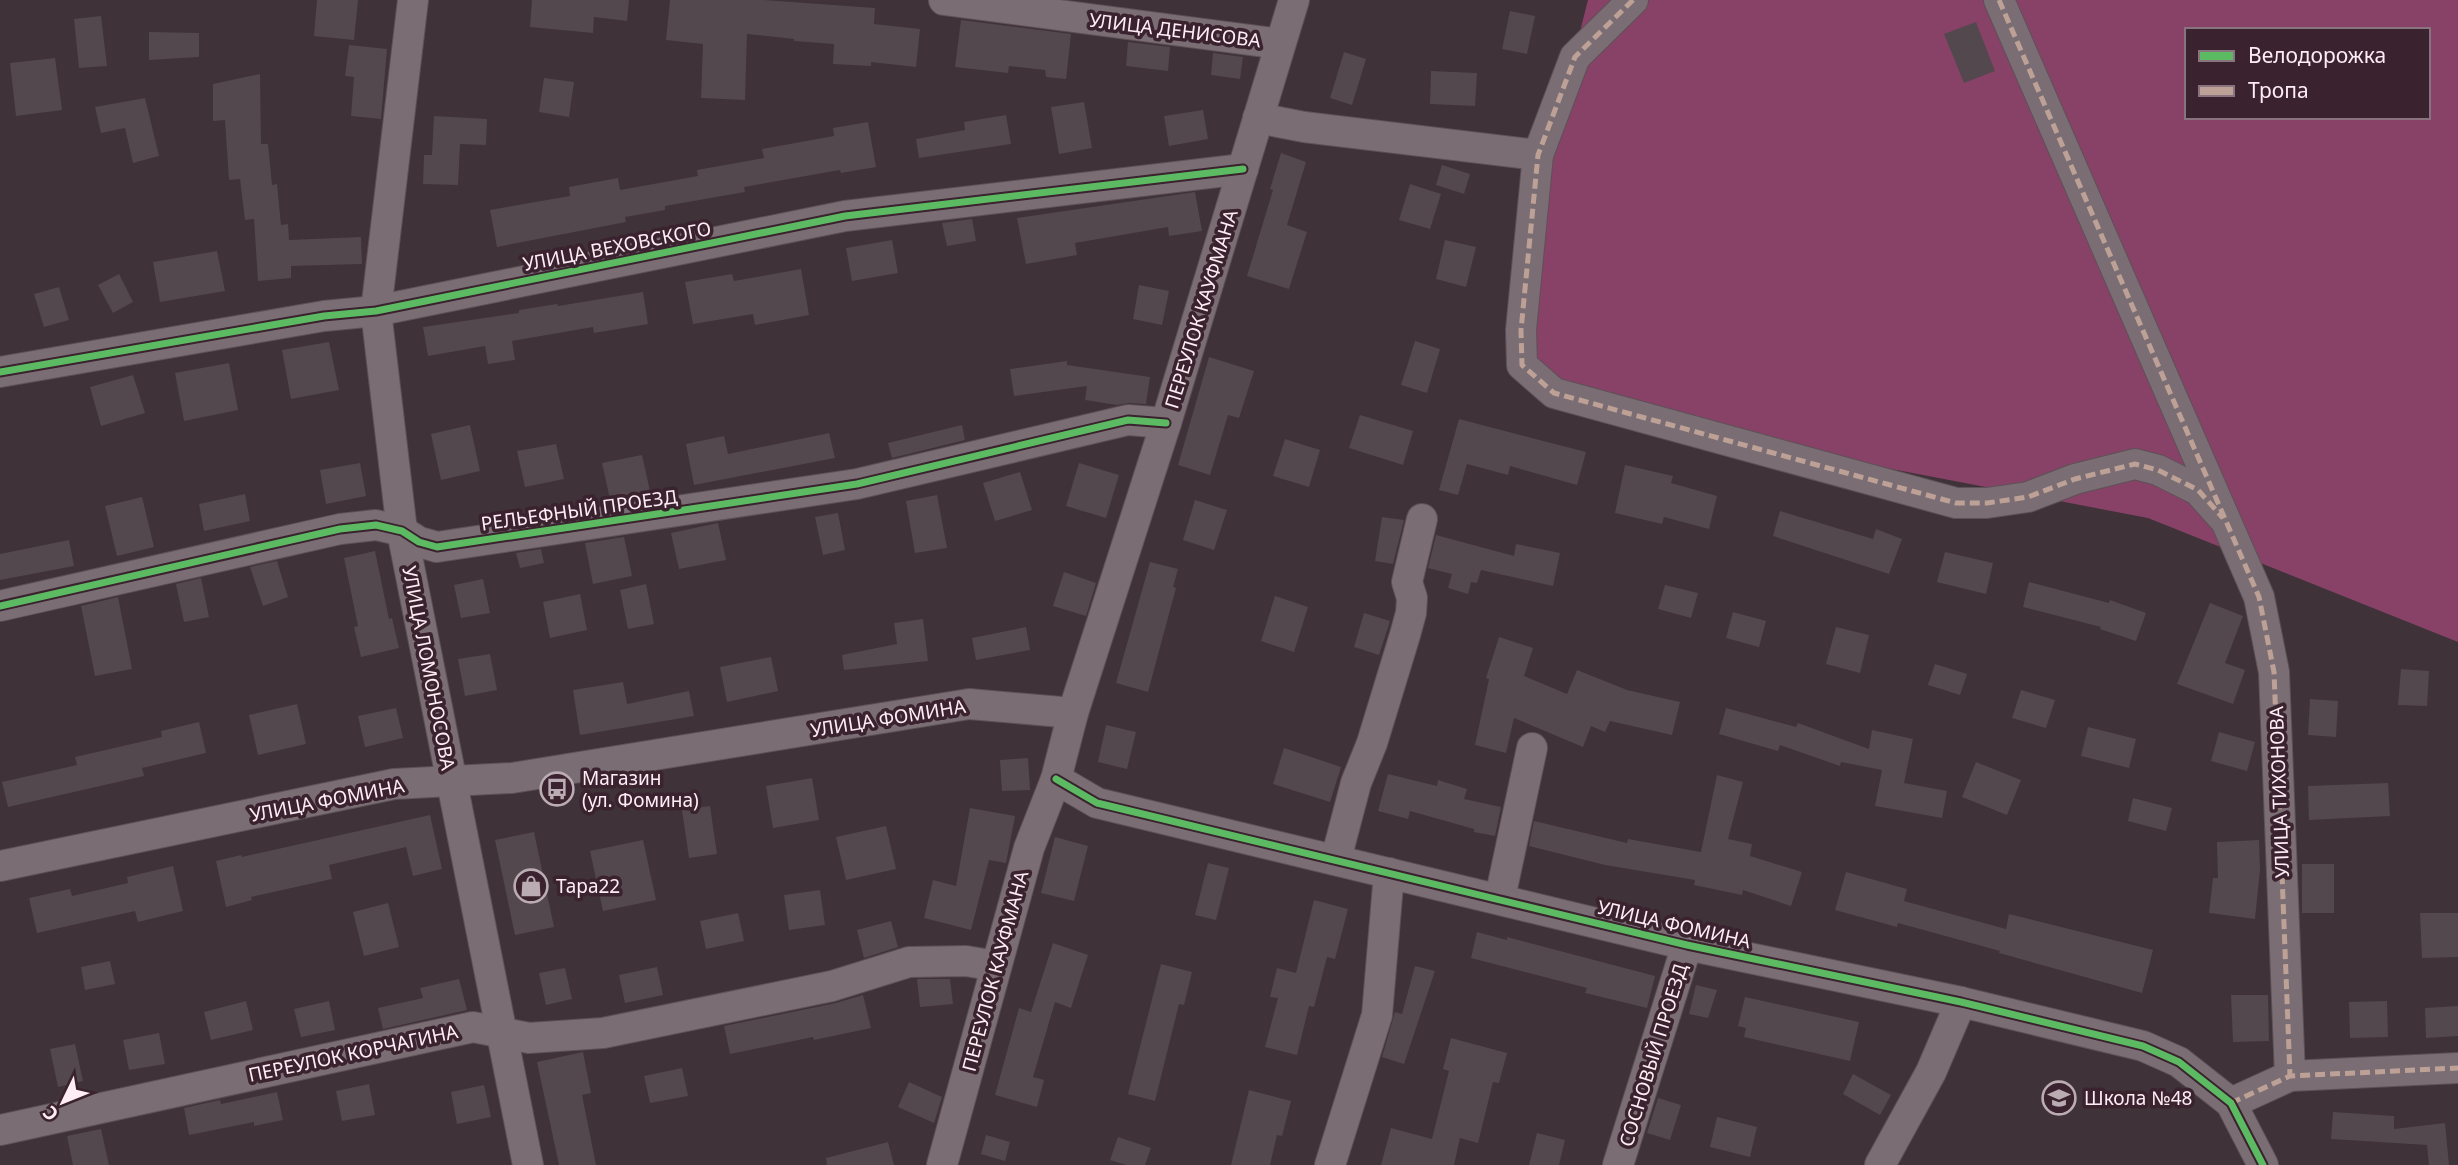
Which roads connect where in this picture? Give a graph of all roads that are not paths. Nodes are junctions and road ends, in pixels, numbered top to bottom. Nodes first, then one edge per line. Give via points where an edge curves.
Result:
1 (413, 0) edge
2 (944, 0) edge
3 (1294, 0) edge
4 (1633, 0) edge
5 (1999, 0) edge
6 (1280, 44) junction
7 (1258, 118) junction
8 (1538, 156) junction
9 (1243, 169) junction
10 (376, 312) junction
11 (0, 372) edge
12 (1166, 423) junction
13 (2223, 518) junction
14 (1422, 519) dead end
15 (402, 531) junction
16 (0, 606) edge
17 (1073, 713) junction
18 (1532, 748) dead end
19 (1056, 779) junction
20 (452, 781) junction
21 (1336, 859) junction
22 (0, 866) edge
23 (1389, 873) junction
24 (1500, 898) junction
25 (1687, 944) junction
26 (996, 967) junction
27 (1961, 1002) junction
28 (502, 1031) junction
29 (2458, 1068) edge
30 (2290, 1076) junction
31 (2231, 1103) junction
32 (0, 1129) edge
33 (528, 1165) edge
34 (942, 1165) edge
35 (1330, 1165) edge
36 (1618, 1165) edge
37 (1880, 1165) edge
38 (2263, 1165) edge

1 - 10 street, УЛИЦА ЛОМОНОСОВА
2 - 6 street, УЛИЦА ДЕНИСОВА
3 - 6 street, ПЕРЕУЛОК КАУФМАНА
4 - 8 street via 1575,57
5 - 13 street, УЛИЦА ТИХОНОВА
6 - 7 street, ПЕРЕУЛОК КАУФМАНА
7 - 8 street
7 - 9 street, ПЕРЕУЛОК КАУФМАНА
8 - 13 street via 1521,330 1522,365 1554,393 1956,503 2028,497 2135,464 2197,490
9 - 10 street, УЛИЦА ВЕХОВСКОГО via 845,216
9 - 12 street, ПЕРЕУЛОК КАУФМАНА
10 - 11 street, УЛИЦА ВЕХОВСКОГО via 324,316
10 - 15 street, УЛИЦА ЛОМОНОСОВА
12 - 15 street, РЕЛЬЕФНЫЙ ПРОЕЗД via 1128,420 857,484 437,547
12 - 17 street, ПЕРЕУЛОК КАУФМАНА
13 - 30 street, УЛИЦА ТИХОНОВА via 2259,597 2274,672
14 - 21 street via 1408,582 1412,597 1405,635
15 - 16 street, РЕЛЬЕФНЫЙ ПРОЕЗД via 376,525 341,529
15 - 20 street, УЛИЦА ЛОМОНОСОВА
17 - 19 street, ПЕРЕУЛОК КАУФМАНА
17 - 20 street, УЛИЦА ФОМИНА via 968,704 512,778
18 - 24 street
19 - 21 street, УЛИЦА ФОМИНА via 1097,803
19 - 26 street, ПЕРЕУЛОК КАУФМАНА via 1029,848
20 - 22 street, УЛИЦА ФОМИНА via 394,784
20 - 28 street, УЛИЦА ЛОМОНОСОВА
21 - 23 street, УЛИЦА ФОМИНА
23 - 24 street, УЛИЦА ФОМИНА
23 - 35 street via 1377,1015
24 - 25 street, УЛИЦА ФОМИНА
25 - 27 street, УЛИЦА ФОМИНА
25 - 36 street, СОСНОВЫЙ ПРОЕЗД
26 - 28 street, ПЕРЕУЛОК КОРЧАГИНА via 966,961 909,962 832,986 603,1033 529,1038
26 - 34 street, ПЕРЕУЛОК КАУФМАНА
27 - 31 street, УЛИЦА ФОМИНА via 2143,1046 2179,1062
27 - 37 street via 1931,1072
28 - 32 street, ПЕРЕУЛОК КОРЧАГИНА via 473,1027
28 - 33 street, УЛИЦА ЛОМОНОСОВА
29 - 30 street
30 - 31 street
31 - 38 street

